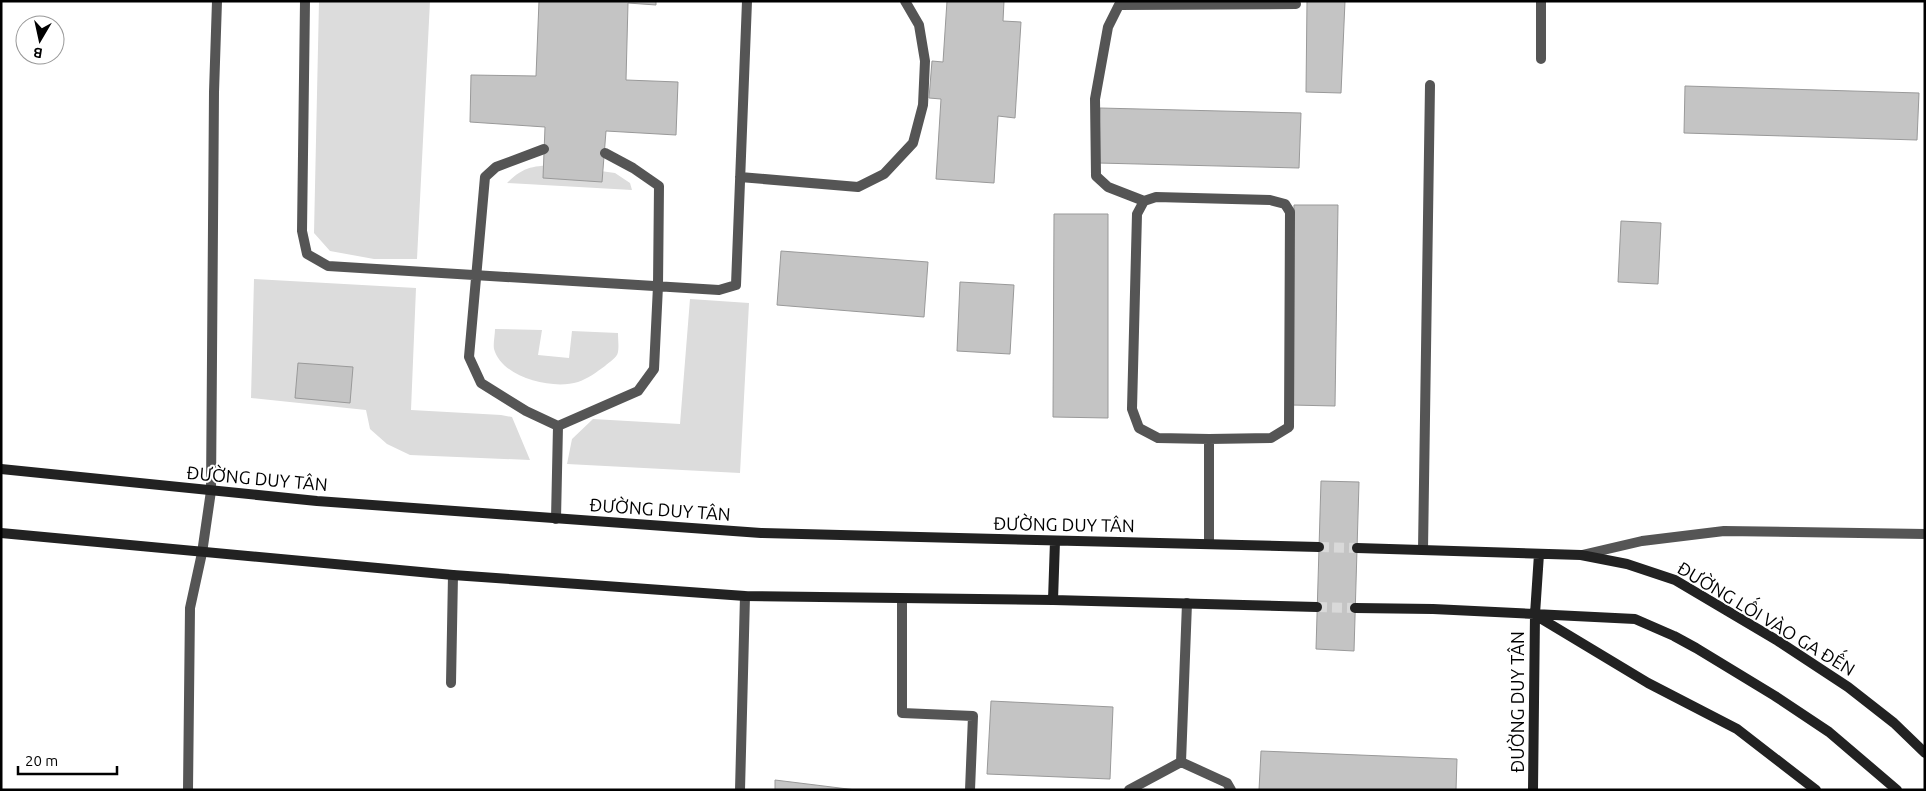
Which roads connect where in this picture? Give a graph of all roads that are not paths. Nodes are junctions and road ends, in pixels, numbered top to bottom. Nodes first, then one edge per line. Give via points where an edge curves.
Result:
1 (217, 1) edge
2 (305, 1) edge
3 (748, 1) edge
4 (905, 1) edge
5 (1541, 1) edge
6 (1296, 4) dead end
7 (1541, 59) dead end
8 (1430, 85) dead end
9 (544, 148) dead end
10 (605, 153) dead end
11 (740, 178) junction
12 (1144, 201) junction
13 (478, 275) junction
14 (658, 286) junction
15 (558, 426) junction
16 (1209, 439) junction
17 (1, 469) edge
18 (211, 491) junction
19 (556, 519) junction
20 (1, 534) edge
21 (1925, 534) edge
22 (1055, 541) junction
23 (1210, 544) junction
24 (1319, 547) tunnel mouth
25 (1357, 548) tunnel mouth
26 (1423, 550) junction
27 (202, 553) junction
28 (1539, 554) junction
29 (1581, 555) junction
30 (454, 575) junction
31 (745, 596) junction
32 (902, 599) junction
33 (1053, 600) junction
34 (1187, 602) junction
35 (1317, 607) tunnel mouth
36 (1355, 608) tunnel mouth
37 (1535, 614) junction
38 (451, 683) dead end
39 (1925, 753) edge
40 (1181, 762) junction
41 (188, 790) edge
42 (740, 790) edge
43 (970, 790) edge
44 (1129, 790) edge
45 (1231, 790) edge
46 (1534, 790) edge
47 (1816, 790) edge
48 (1897, 790) edge

1 - 18 lane
2 - 13 lane via 302,231 307,254 328,266
3 - 11 lane
4 - 11 lane via 919,25 925,62 923,105 913,143 890,168 858,187
5 - 7 lane
6 - 12 lane via 1119,5 1108,27 1095,99 1096,176 1108,187
8 - 26 lane
9 - 13 lane via 496,167 485,177
10 - 14 lane via 659,186
11 - 14 lane via 736,285 719,290
12 - 16 lane via 1137,214 1132,409 1139,428 1158,438
12 - 16 lane via 1156,197 1270,200 1284,204 1290,212 1289,427 1272,438
13 - 14 lane
13 - 15 lane via 469,357 481,383 526,411
14 - 15 lane via 654,370 638,391
15 - 19 lane
16 - 23 lane
17 - 18 street, ĐƯỜNG DUY TÂN
18 - 19 street, ĐƯỜNG DUY TÂN
18 - 27 lane
19 - 22 street, ĐƯỜNG DUY TÂN via 761,533
20 - 27 street
21 - 29 lane via 1724,531 1642,541
22 - 23 street, ĐƯỜNG DUY TÂN
22 - 33 street
23 - 24 street, ĐƯỜNG DUY TÂN
25 - 26 street
26 - 28 street
27 - 30 street
27 - 41 lane via 190,608
28 - 29 street, ĐƯỜNG LỐI VÀO GA ĐẾN
28 - 37 street, ĐƯỜNG DUY TÂN
29 - 39 street, ĐƯỜNG LỐI VÀO GA ĐẾN via 1627,564 1675,580 1848,687 1894,723
30 - 31 street
30 - 38 lane
31 - 32 street
31 - 42 lane
32 - 33 street
32 - 43 lane via 902,713 973,716
33 - 34 street
34 - 35 street
34 - 40 lane
36 - 37 street, ĐƯỜNG DUY TÂN
37 - 46 street, ĐƯỜNG DUY TÂN
37 - 47 street via 1648,683 1737,729
37 - 48 street via 1635,620 1674,636 1829,732
40 - 44 lane
40 - 45 lane via 1227,783

